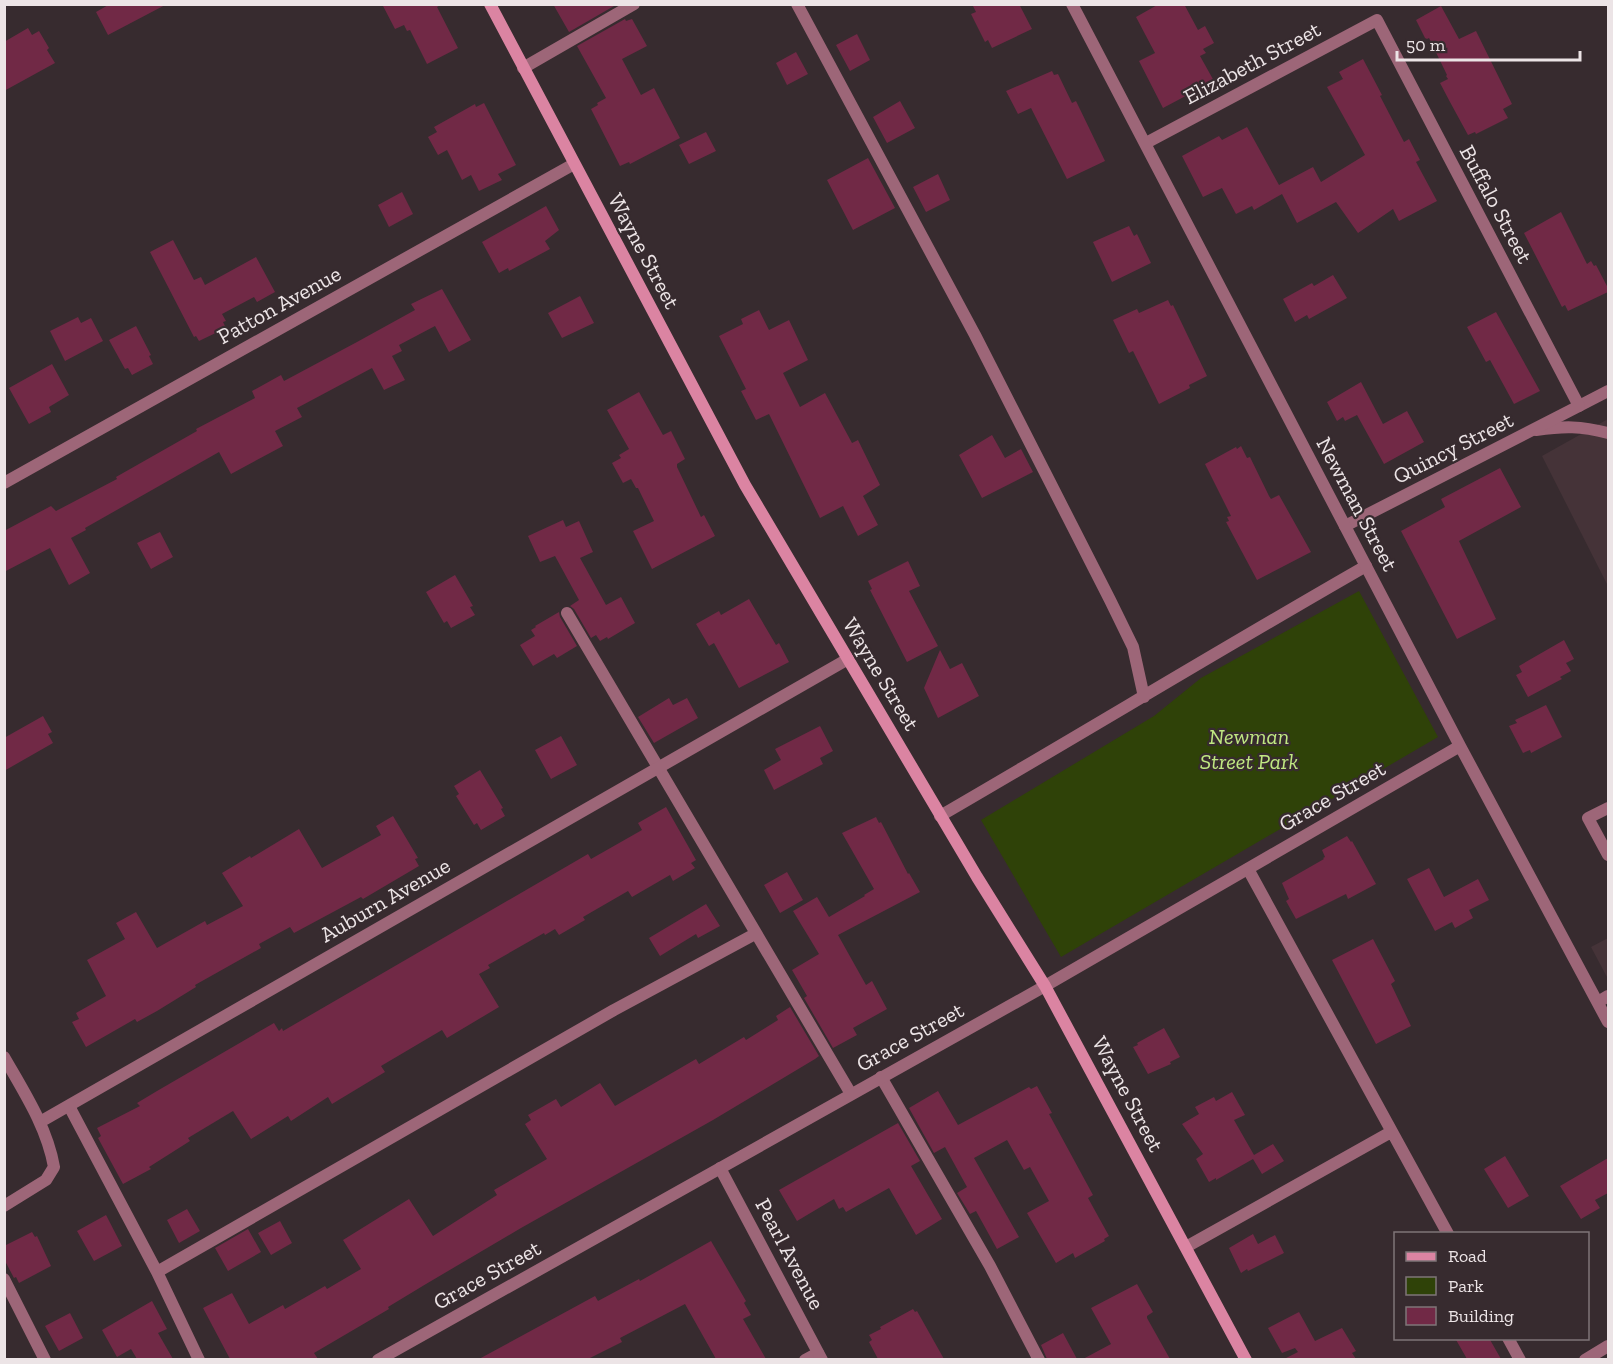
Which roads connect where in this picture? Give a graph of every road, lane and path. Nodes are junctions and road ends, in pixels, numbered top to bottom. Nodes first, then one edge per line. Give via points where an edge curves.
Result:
1 (490, 4) edge
2 (634, 4) edge
3 (797, 4) edge
4 (1072, 4) edge
5 (1377, 20) joint
6 (523, 68) junction
7 (1146, 143) junction
8 (574, 164) junction
9 (1608, 391) edge
10 (1579, 406) junction
11 (1535, 430) junction
12 (1608, 433) edge
13 (4, 483) edge
14 (1345, 526) junction
15 (1366, 566) junction
16 (567, 613) dead end
17 (848, 659) junction
18 (1144, 697) junction
19 (1460, 746) junction
20 (659, 767) junction
21 (1608, 808) edge
22 (940, 816) junction
23 (1608, 855) edge
24 (1248, 869) junction
25 (755, 934) junction
26 (1045, 986) junction
27 (1603, 999) edge
28 (1608, 1022) edge
29 (4, 1057) edge
30 (881, 1077) junction
31 (851, 1094) junction
32 (69, 1106) junction
33 (40, 1122) junction
34 (1391, 1132) junction
35 (720, 1168) junction
36 (4, 1206) edge
37 (1447, 1232) edge
38 (1186, 1247) junction
39 (157, 1272) junction
40 (4, 1279) edge
41 (1509, 1340) edge
42 (1608, 1346) edge
43 (820, 1356) edge
44 (45, 1359) edge
45 (199, 1359) edge
46 (378, 1359) edge
47 (806, 1359) edge
48 (1039, 1359) edge
49 (1246, 1359) edge
50 (1520, 1359) edge
51 (1585, 1359) edge

1 - 6 main road, Wayne Street
2 - 6 street
3 - 18 street via 975,335 1110,600 1133,647
4 - 7 street, Newman Street
5 - 7 street, Elizabeth Street
5 - 10 street, Buffalo Street
6 - 8 main road, Wayne Street
7 - 14 street, Newman Street
8 - 13 street, Patton Avenue
8 - 17 main road, Wayne Street via 745,485
9 - 10 street, Quincy Street
10 - 11 street, Quincy Street
11 - 12 street via 1579,426
11 - 14 street, Quincy Street
14 - 15 street, Newman Street
15 - 18 street
15 - 19 street, Newman Street
16 - 20 street
17 - 20 street, Auburn Avenue
17 - 22 main road, Wayne Street
18 - 22 street
19 - 24 street, Grace Street
19 - 27 street, Newman Street
20 - 25 street
20 - 32 street, Auburn Avenue
21 - 23 street via 1588,818
22 - 26 main road, Wayne Street
24 - 26 street, Grace Street
24 - 34 street
25 - 31 street
25 - 39 street
26 - 30 street, Grace Street
26 - 38 main road, Wayne Street
27 - 28 street, Newman Street
29 - 33 street
30 - 31 street, Grace Street
30 - 48 street
31 - 35 street, Grace Street
32 - 33 street, Auburn Avenue
32 - 39 street
33 - 36 street via 54,1167 46,1180
34 - 37 street
34 - 38 street
35 - 43 street, Pearl Avenue
35 - 46 street, Grace Street
38 - 49 main road, Wayne Street
39 - 45 street
40 - 44 street
41 - 50 street
42 - 51 street
43 - 47 street

